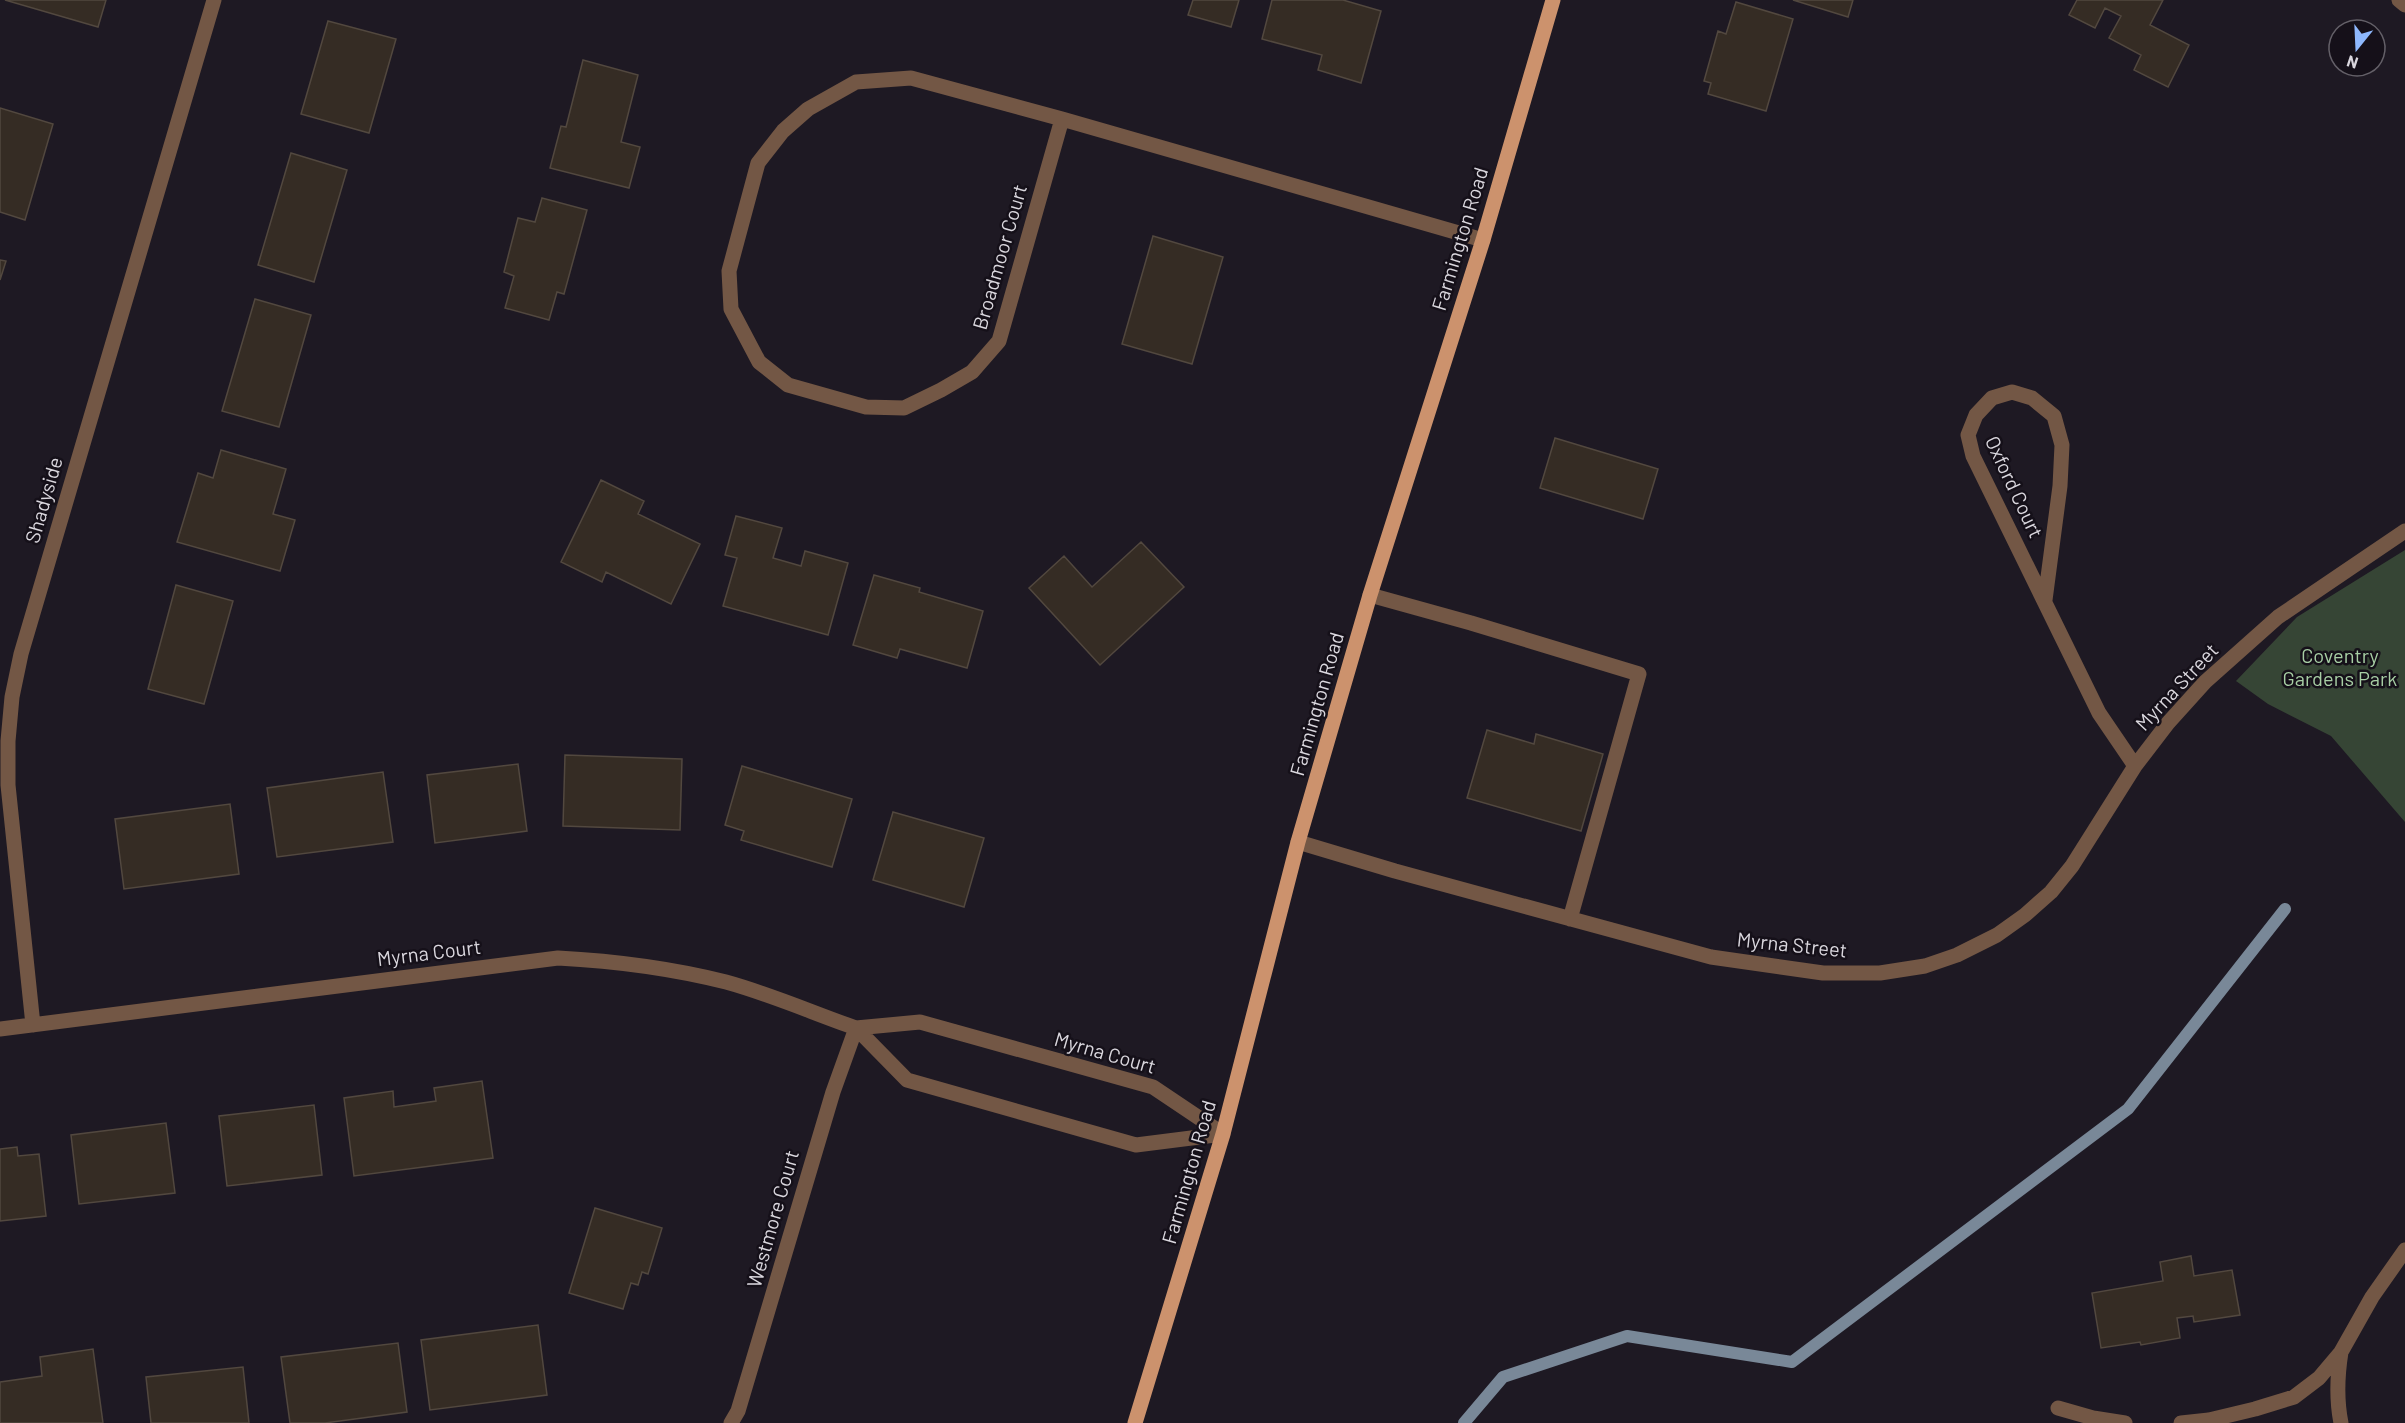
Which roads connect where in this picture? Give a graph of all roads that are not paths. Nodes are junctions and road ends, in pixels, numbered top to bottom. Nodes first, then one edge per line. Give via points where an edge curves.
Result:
1 (214, 0) edge
2 (1553, 0) edge
3 (2399, 0) edge
4 (2405, 5) edge
5 (1062, 119) junction
6 (1483, 240) junction
7 (2405, 531) edge
8 (1370, 595) junction
9 (2045, 600) junction
10 (2135, 766) junction
11 (1299, 842) junction
12 (1570, 919) junction
13 (33, 1024) junction
14 (856, 1028) junction
15 (0, 1029) edge
16 (1223, 1134) junction
17 (2405, 1250) edge
18 (2341, 1352) junction
19 (2058, 1408) dead end
20 (731, 1423) edge
21 (1135, 1423) edge
22 (2125, 1423) edge
23 (2181, 1423) edge
24 (2341, 1423) edge

1 - 13 street, Shadyside via 21,654 12,697 8,785
2 - 6 main road, Farmington Road
3 - 4 street
5 - 5 street, Broadmoor Court via 911,78 856,82 808,109 783,131 758,163 729,271 731,309 759,362 788,386 866,407 904,408 972,372 999,341
5 - 6 street, Broadmoor Court
6 - 8 main road, Farmington Road
7 - 10 street, Myrna Street via 2278,617 2205,682
8 - 11 main road, Farmington Road
8 - 12 street via 1639,674
9 - 9 street, Oxford Court via 2062,445 2054,416 2032,398 2012,392 1992,398 1976,415 1968,435 1973,456
9 - 10 street, Oxford Court via 2099,713
10 - 12 street, Myrna Street via 2072,866 2051,892 1997,935 1925,966 1880,973 1823,973 1711,957
11 - 12 street, Myrna Street
11 - 16 main road, Farmington Road
13 - 14 street, Myrna Court via 558,958 661,967 728,983
13 - 15 street, Myrna Court
14 - 16 street, Myrna Court via 920,1022 1153,1087
14 - 16 street, Myrna Court via 907,1080 1136,1145
14 - 20 street, Westmore Court via 833,1092 738,1411
16 - 21 main road, Farmington Road
17 - 18 street
18 - 23 street via 2319,1378 2294,1397 2209,1420
18 - 24 street via 2337,1377
19 - 22 street

